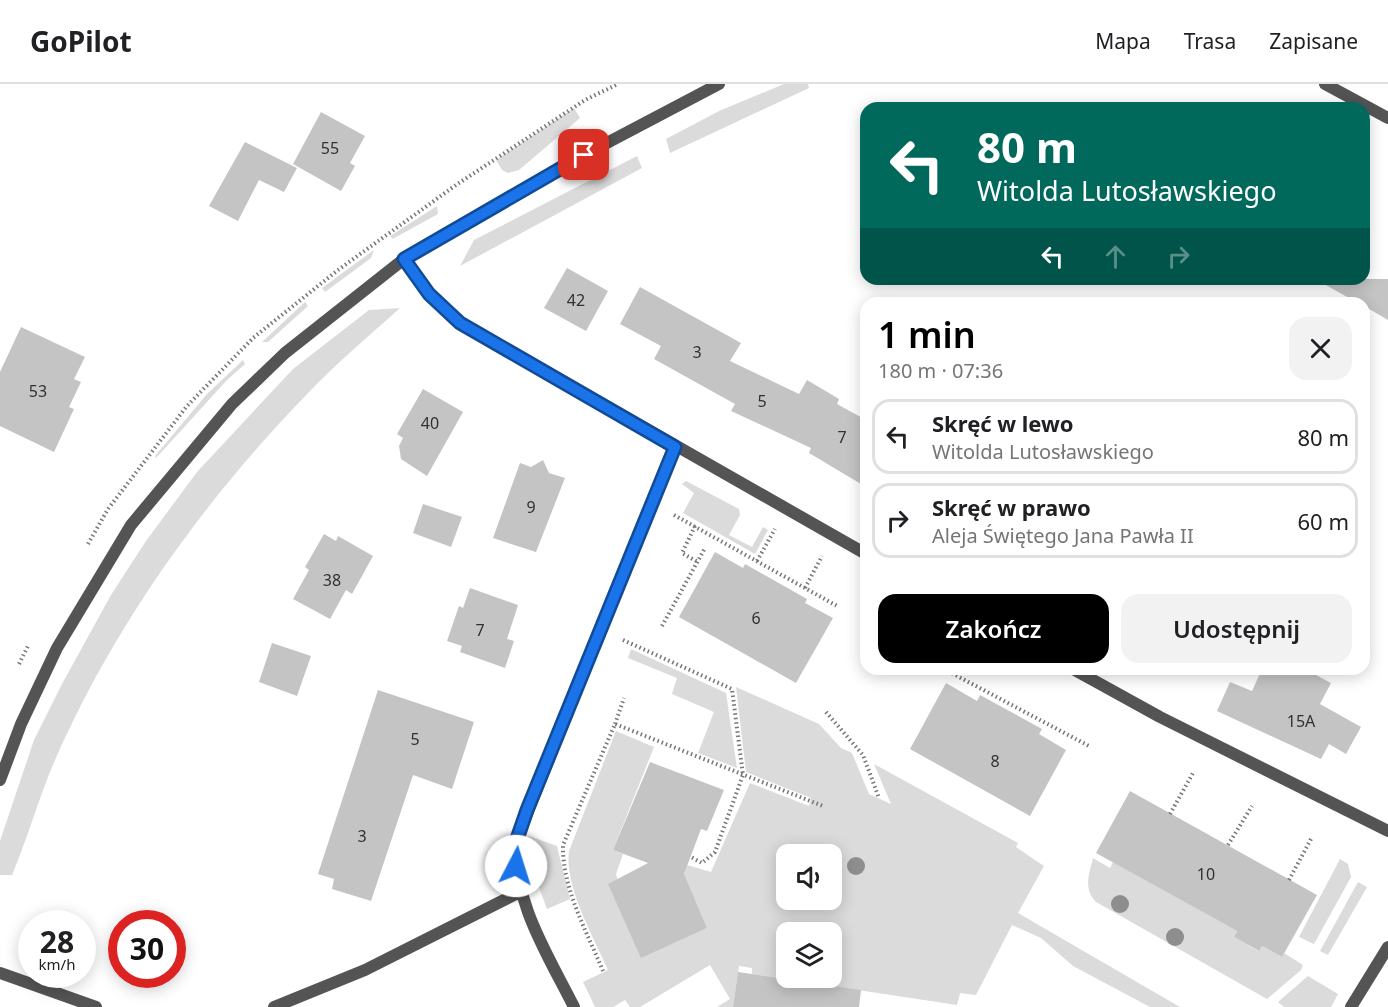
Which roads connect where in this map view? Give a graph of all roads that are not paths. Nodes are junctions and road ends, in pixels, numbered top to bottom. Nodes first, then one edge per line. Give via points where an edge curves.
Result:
1 (719, 84) edge
2 (1325, 84) edge
3 (1358, 102) edge
4 (1370, 108) edge
5 (1388, 118) edge
6 (404, 259) junction
7 (675, 447) junction
8 (860, 551) edge
9 (1084, 675) edge
10 (0, 780) edge
11 (1388, 831) edge
12 (522, 891) junction
13 (1388, 947) edge
14 (0, 973) edge
15 (96, 1007) edge
16 (274, 1007) edge
17 (574, 1007) edge
18 (1351, 1007) edge

1 - 6 street via 584,155
2 - 3 street
4 - 5 street
6 - 7 street via 429,294 460,323
6 - 10 street via 330,315 232,404 131,525 57,648
7 - 8 street
7 - 12 street via 517,839 516,866
9 - 11 street
12 - 16 street via 365,970
12 - 17 street via 535,929
13 - 18 street
14 - 15 street

